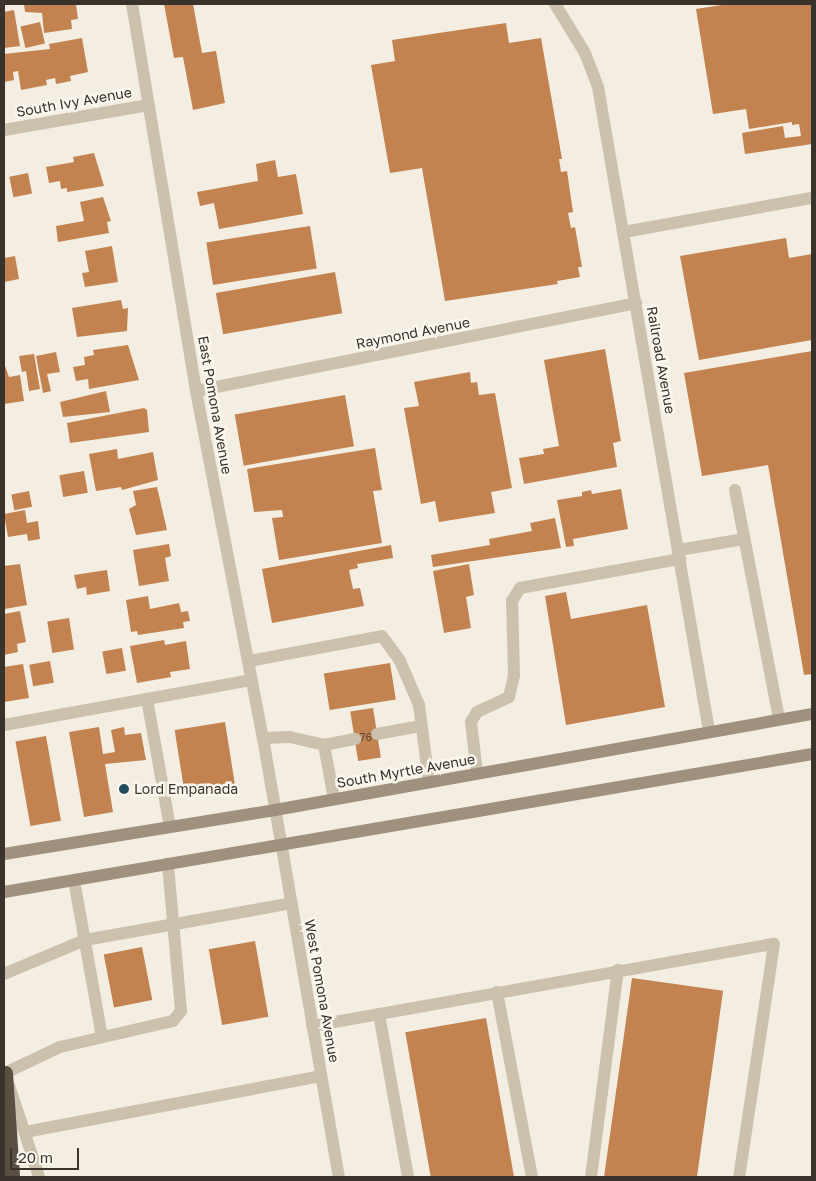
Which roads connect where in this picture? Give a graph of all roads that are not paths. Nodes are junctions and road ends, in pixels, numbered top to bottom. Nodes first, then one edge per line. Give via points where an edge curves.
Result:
1 (132, 4) edge
2 (555, 4) edge
3 (149, 105) junction
4 (4, 130) edge
5 (812, 198) edge
6 (624, 232) junction
7 (636, 303) junction
8 (196, 391) junction
9 (735, 490) dead end
10 (744, 539) junction
11 (679, 554) junction
12 (249, 661) junction
13 (252, 680) junction
14 (147, 699) junction
15 (812, 714) edge
16 (779, 719) junction
17 (4, 724) edge
18 (421, 726) junction
19 (709, 731) junction
20 (377, 734) dead end
21 (263, 738) junction
22 (355, 739) dead end
23 (324, 745) junction
24 (812, 754) edge
25 (477, 773) junction
26 (429, 782) junction
27 (334, 799) junction
28 (275, 810) junction
29 (170, 827) junction
30 (280, 845) junction
31 (4, 854) edge
32 (168, 864) junction
33 (74, 880) junction
34 (4, 892) edge
35 (292, 903) junction
36 (173, 923) junction
37 (84, 940) junction
38 (618, 970) junction
39 (4, 974) edge
40 (497, 992) junction
41 (379, 1014) junction
42 (312, 1026) junction
43 (102, 1038) junction
44 (5, 1069) edge
45 (321, 1076) junction
46 (24, 1132) junction
47 (12, 1177) edge
48 (40, 1177) edge
49 (338, 1177) edge
50 (408, 1177) edge
51 (532, 1177) edge
52 (591, 1177) edge
53 (739, 1177) edge

1 - 3 street, East Pomona Avenue
2 - 6 street, Railroad Avenue via 585,53 598,86
3 - 4 street, South Ivy Avenue
3 - 8 street, East Pomona Avenue
5 - 6 street
6 - 7 street, Railroad Avenue
7 - 8 street, Raymond Avenue
7 - 11 street, Railroad Avenue
8 - 12 street, East Pomona Avenue
9 - 10 street
10 - 11 street
10 - 16 street
11 - 19 street, Railroad Avenue
11 - 25 street via 520,588 512,601 514,676 509,697 477,712 470,722
12 - 13 street, East Pomona Avenue
12 - 18 street via 382,636 400,661 419,706
13 - 14 street
13 - 21 street, East Pomona Avenue
14 - 17 street
14 - 29 street
15 - 16 main road, South Myrtle Avenue
16 - 19 main road, South Myrtle Avenue
18 - 20 street
18 - 26 street
19 - 25 main road, South Myrtle Avenue
21 - 23 street via 290,737
21 - 28 street, East Pomona Avenue
22 - 23 street
23 - 27 street
24 - 30 main road
25 - 26 main road, South Myrtle Avenue
26 - 27 main road, South Myrtle Avenue
27 - 28 main road, South Myrtle Avenue
28 - 29 main road, South Myrtle Avenue
28 - 30 street, West Pomona Avenue
29 - 31 main road, South Myrtle Avenue
30 - 32 main road
30 - 35 street, West Pomona Avenue
32 - 33 main road
32 - 36 street
33 - 34 main road
33 - 37 street
35 - 36 street
35 - 42 street, West Pomona Avenue
36 - 37 street
36 - 43 street via 181,1011 173,1022
37 - 39 street
37 - 43 street
38 - 40 street
38 - 52 street
38 - 53 street via 774,944
40 - 41 street
40 - 51 street
41 - 42 street
41 - 50 street
42 - 45 street, West Pomona Avenue
43 - 44 street via 60,1047
44 - 46 street
44 - 47 highway
45 - 46 street
45 - 49 street, West Pomona Avenue
46 - 48 street

